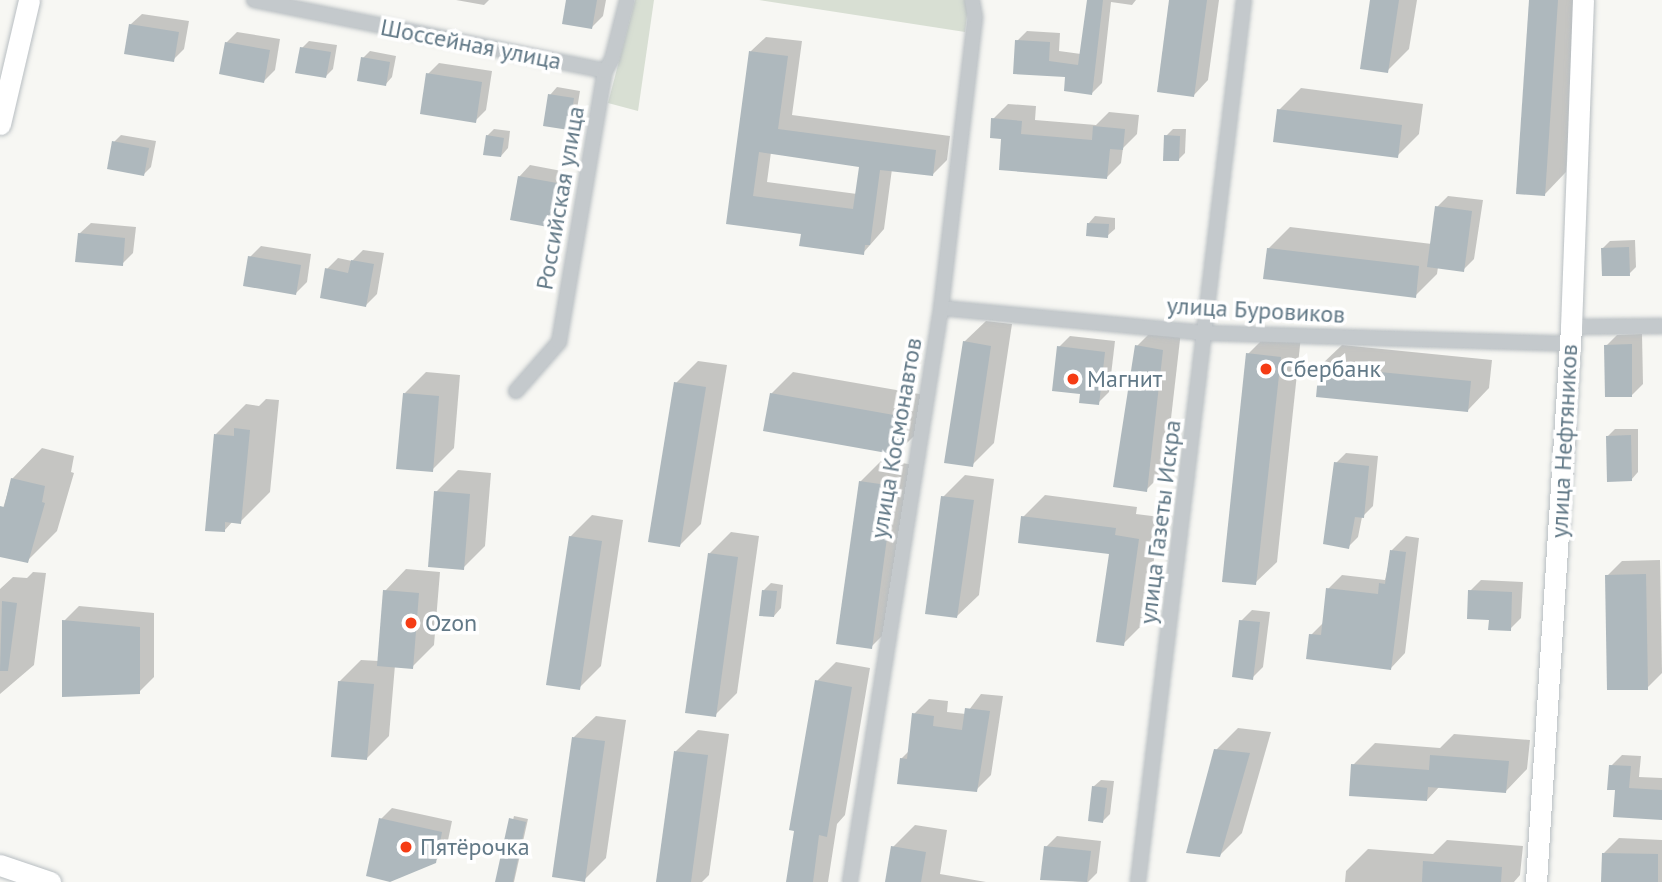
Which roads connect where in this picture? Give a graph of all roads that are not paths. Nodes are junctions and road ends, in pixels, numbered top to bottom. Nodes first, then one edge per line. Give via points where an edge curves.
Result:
1 (29, 0) edge
2 (254, 0) edge
3 (627, 0) edge
4 (972, 0) edge
5 (1244, 0) edge
6 (1583, 0) edge
7 (605, 71) junction
8 (0, 124) edge
9 (942, 308) junction
10 (1662, 326) edge
11 (1206, 333) junction
12 (1570, 335) junction
13 (516, 391) dead end
14 (0, 865) edge
15 (50, 882) edge
16 (850, 882) edge
17 (1138, 882) edge
18 (1536, 882) edge

1 - 8 street
2 - 7 street, Шоссейная улица
3 - 7 street, Российская улица
4 - 9 street, улица Космонавтов via 975,17
5 - 11 street, улица Газеты Искра
6 - 12 street, улица Нефтяников
7 - 13 street, Российская улица via 559,342
9 - 11 street, улица Буровиков
9 - 16 street, улица Космонавтов
10 - 12 street, улица Буровиков
11 - 12 street, улица Буровиков
11 - 17 street, улица Газеты Искра
12 - 18 street, улица Нефтяников
14 - 15 street

